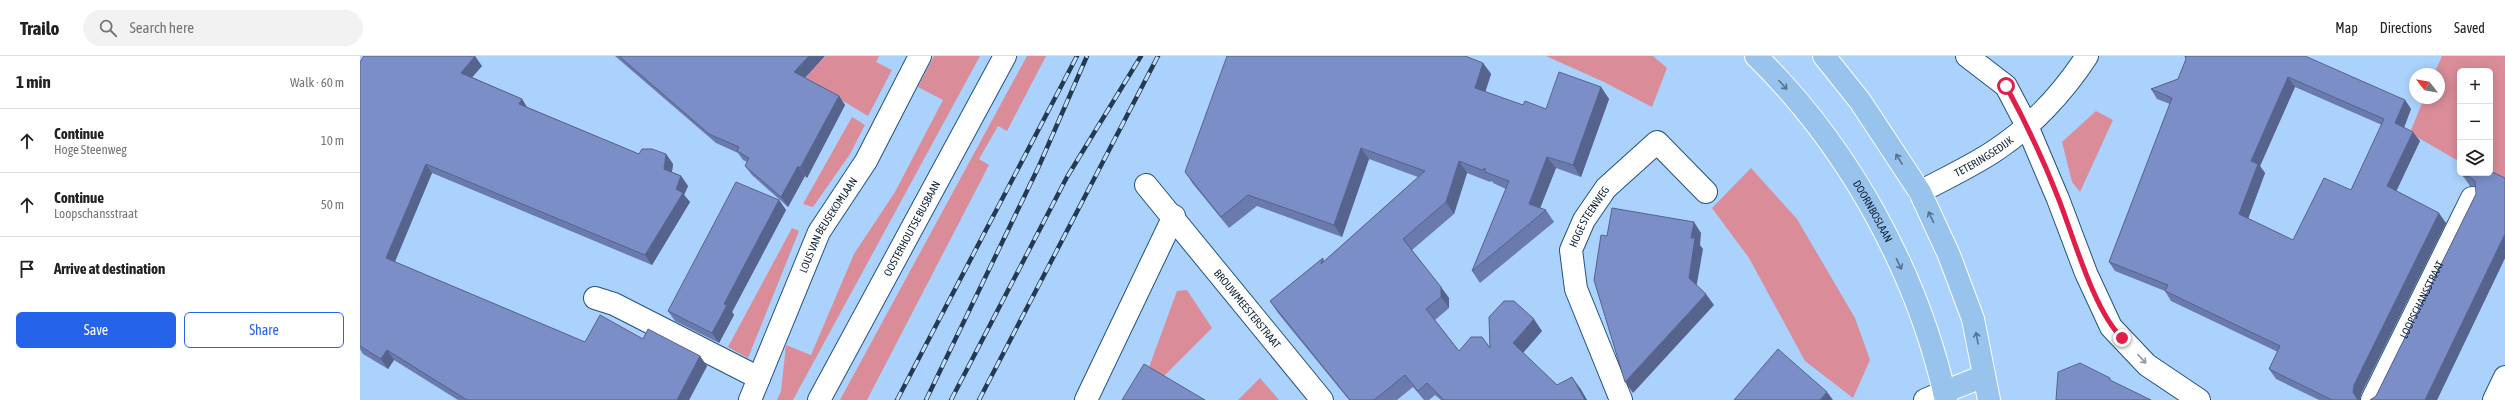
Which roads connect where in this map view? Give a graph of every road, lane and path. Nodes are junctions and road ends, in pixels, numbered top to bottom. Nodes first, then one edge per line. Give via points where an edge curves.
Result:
1 (920, 56) edge
2 (1005, 56) edge
3 (1756, 56) edge
4 (1824, 56) edge
5 (1967, 56) edge
6 (2087, 56) edge
7 (2027, 126) junction
8 (1146, 184) dead end
9 (1706, 192) dead end
10 (1920, 192) junction
11 (2472, 198) edge
12 (1174, 216) junction
13 (595, 298) dead end
14 (1984, 376) junction
15 (2505, 377) edge
16 (759, 378) junction
17 (1938, 397) edge
18 (750, 400) edge
19 (819, 400) edge
20 (1086, 400) edge
21 (1322, 400) edge
22 (1621, 400) edge
23 (1989, 400) edge
24 (2199, 400) edge
25 (2372, 400) edge
26 (2494, 400) edge

1 - 16 street, LOUS VAN BEUSEKOMLAAN via 866,161 818,232
2 - 19 street, OOSTERHOUTSE BUSBAAN
3 -> 17 main road, DOORNBOSLAAN via 1822,132 1876,217 1906,278 1923,322
10 -> 4 main road via 1860,101
5 - 7 street via 2006,86
6 - 7 street, TETERINGSEDIJK via 2059,93
7 - 10 street, TETERINGSEDIJK via 1993,152
7 -> 24 street via 2086,273 2111,327 2147,365
8 - 12 street, BROUWMEESTERSTRAAT
9 - 22 street, HOGE STEENWEG via 1657,142 1606,188 1584,220 1571,250 1576,289
14 -> 10 main road via 1973,319 1949,255
11 - 25 street, LOOPSCHANSSTRAAT
12 - 20 street
12 - 21 street, BROUWMEESTERSTRAAT
13 - 16 street via 614,304
14 - 17 main road
14 - 23 main road
15 - 26 street
16 - 18 street, LOUS VAN BEUSEKOMLAAN

